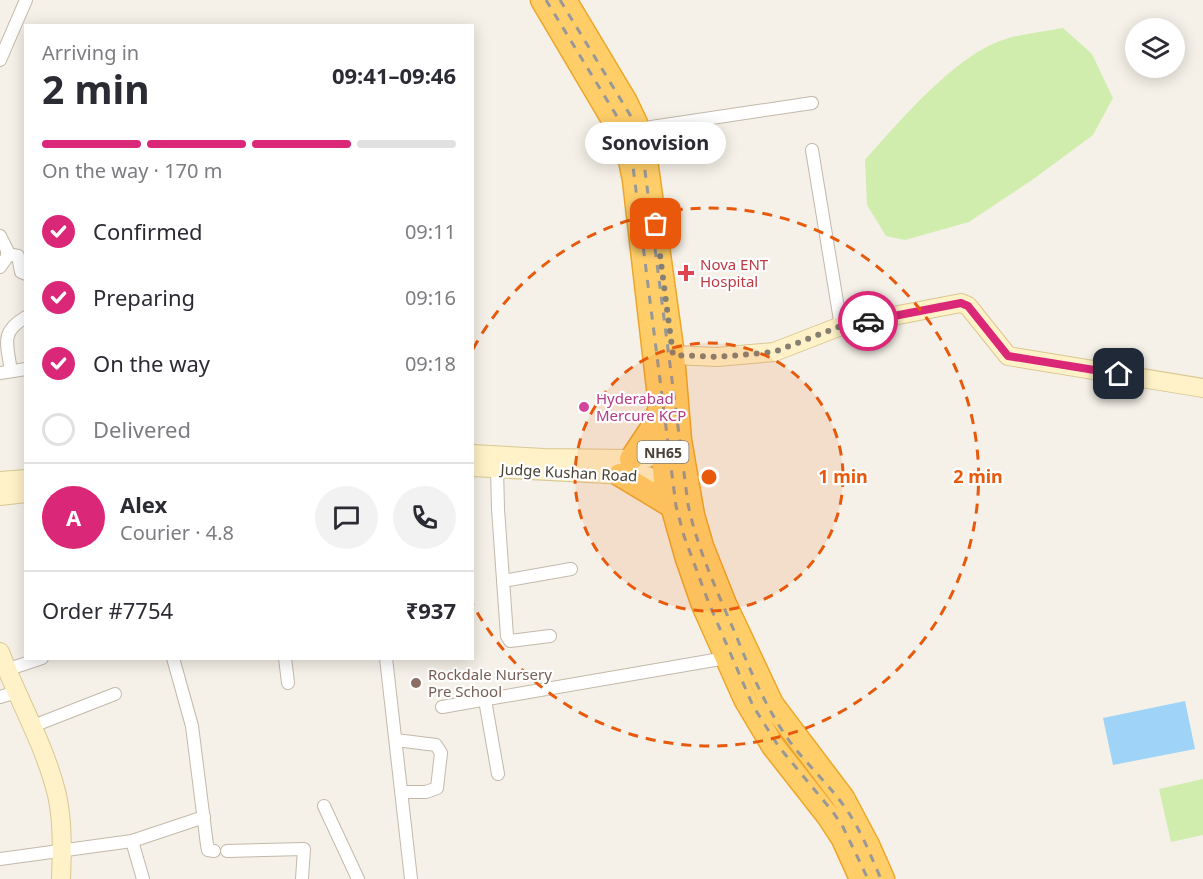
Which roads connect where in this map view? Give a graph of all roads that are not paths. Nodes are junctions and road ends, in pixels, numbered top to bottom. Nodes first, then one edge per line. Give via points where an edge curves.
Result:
1 (26, 0) edge
2 (542, 0) edge
3 (565, 0) edge
4 (0, 60) edge
5 (595, 69) junction
6 (812, 103) dead end
7 (638, 129) junction
8 (812, 150) dead end
9 (0, 236) edge
10 (7, 254) junction
11 (0, 267) edge
12 (24, 273) edge
13 (24, 318) edge
14 (841, 326) junction
15 (673, 355) junction
16 (24, 369) edge
17 (6, 372) edge
18 (1203, 388) edge
19 (660, 409) junction
20 (474, 454) edge
21 (474, 467) edge
22 (646, 467) junction
23 (497, 468) junction
24 (24, 479) edge
25 (0, 481) edge
26 (24, 493) edge
27 (0, 495) edge
28 (673, 507) junction
29 (571, 569) dead end
30 (503, 581) junction
31 (550, 636) dead end
32 (0, 652) edge
33 (726, 658) junction
34 (36, 660) edge
35 (174, 660) edge
36 (285, 660) edge
37 (386, 660) edge
38 (6, 670) junction
39 (288, 682) dead end
40 (762, 684) junction
41 (115, 694) dead end
42 (8, 695) edge
43 (745, 699) junction
44 (485, 700) junction
45 (442, 707) dead end
46 (33, 726) junction
47 (396, 740) junction
48 (498, 774) dead end
49 (402, 792) junction
50 (324, 806) dead end
51 (204, 817) junction
52 (132, 841) junction
53 (62, 850) junction
54 (214, 851) dead end
55 (227, 851) dead end
56 (0, 859) edge
57 (61, 879) edge
58 (143, 879) edge
59 (302, 879) edge
60 (358, 879) edge
61 (411, 879) edge
62 (861, 879) edge
63 (883, 879) edge

1 - 4 street
2 - 5 highway, NH65
3 - 5 highway, NH65
5 - 7 highway, NH65 via 626,102
5 - 19 highway, NH65 via 623,137 634,180
6 - 7 street
7 - 15 highway, NH65 via 650,180
8 - 14 street
9 - 10 street
10 - 11 street
10 - 12 street via 18,256
13 - 17 street via 6,331
14 - 15 street via 774,352 717,357
14 - 18 street via 961,303 968,306 1008,356
15 - 40 highway, NH65 via 680,440 693,514 721,594
16 - 17 street
19 - 22 highway, NH65
19 - 22 highway via 651,429
20 - 22 street, Judge Kushan Road
21 - 23 street, Judge Kushan Road
22 - 23 street, Judge Kushan Road
22 - 28 highway
22 - 28 highway, NH65
23 - 30 street
24 - 25 street
26 - 27 street
28 - 33 highway, NH65 via 687,559
29 - 30 street
30 - 31 street via 510,641
32 - 38 street
33 - 43 highway, NH65
33 - 44 street
34 - 38 street
35 - 51 street via 192,726
36 - 39 street
37 - 47 street
38 - 42 street
40 - 43 highway
40 - 63 highway, NH65 via 794,736 843,798
41 - 46 street
42 - 46 street
43 - 62 highway, NH65 via 773,746 843,839
44 - 45 street
44 - 48 street
46 - 53 street via 57,797
47 - 49 street
47 - 49 street via 435,745 441,753 437,788
49 - 61 street
50 - 60 street
51 - 52 street
51 - 54 street via 208,850
52 - 53 street
52 - 58 street
53 - 56 street
53 - 57 street
55 - 59 street via 304,849

